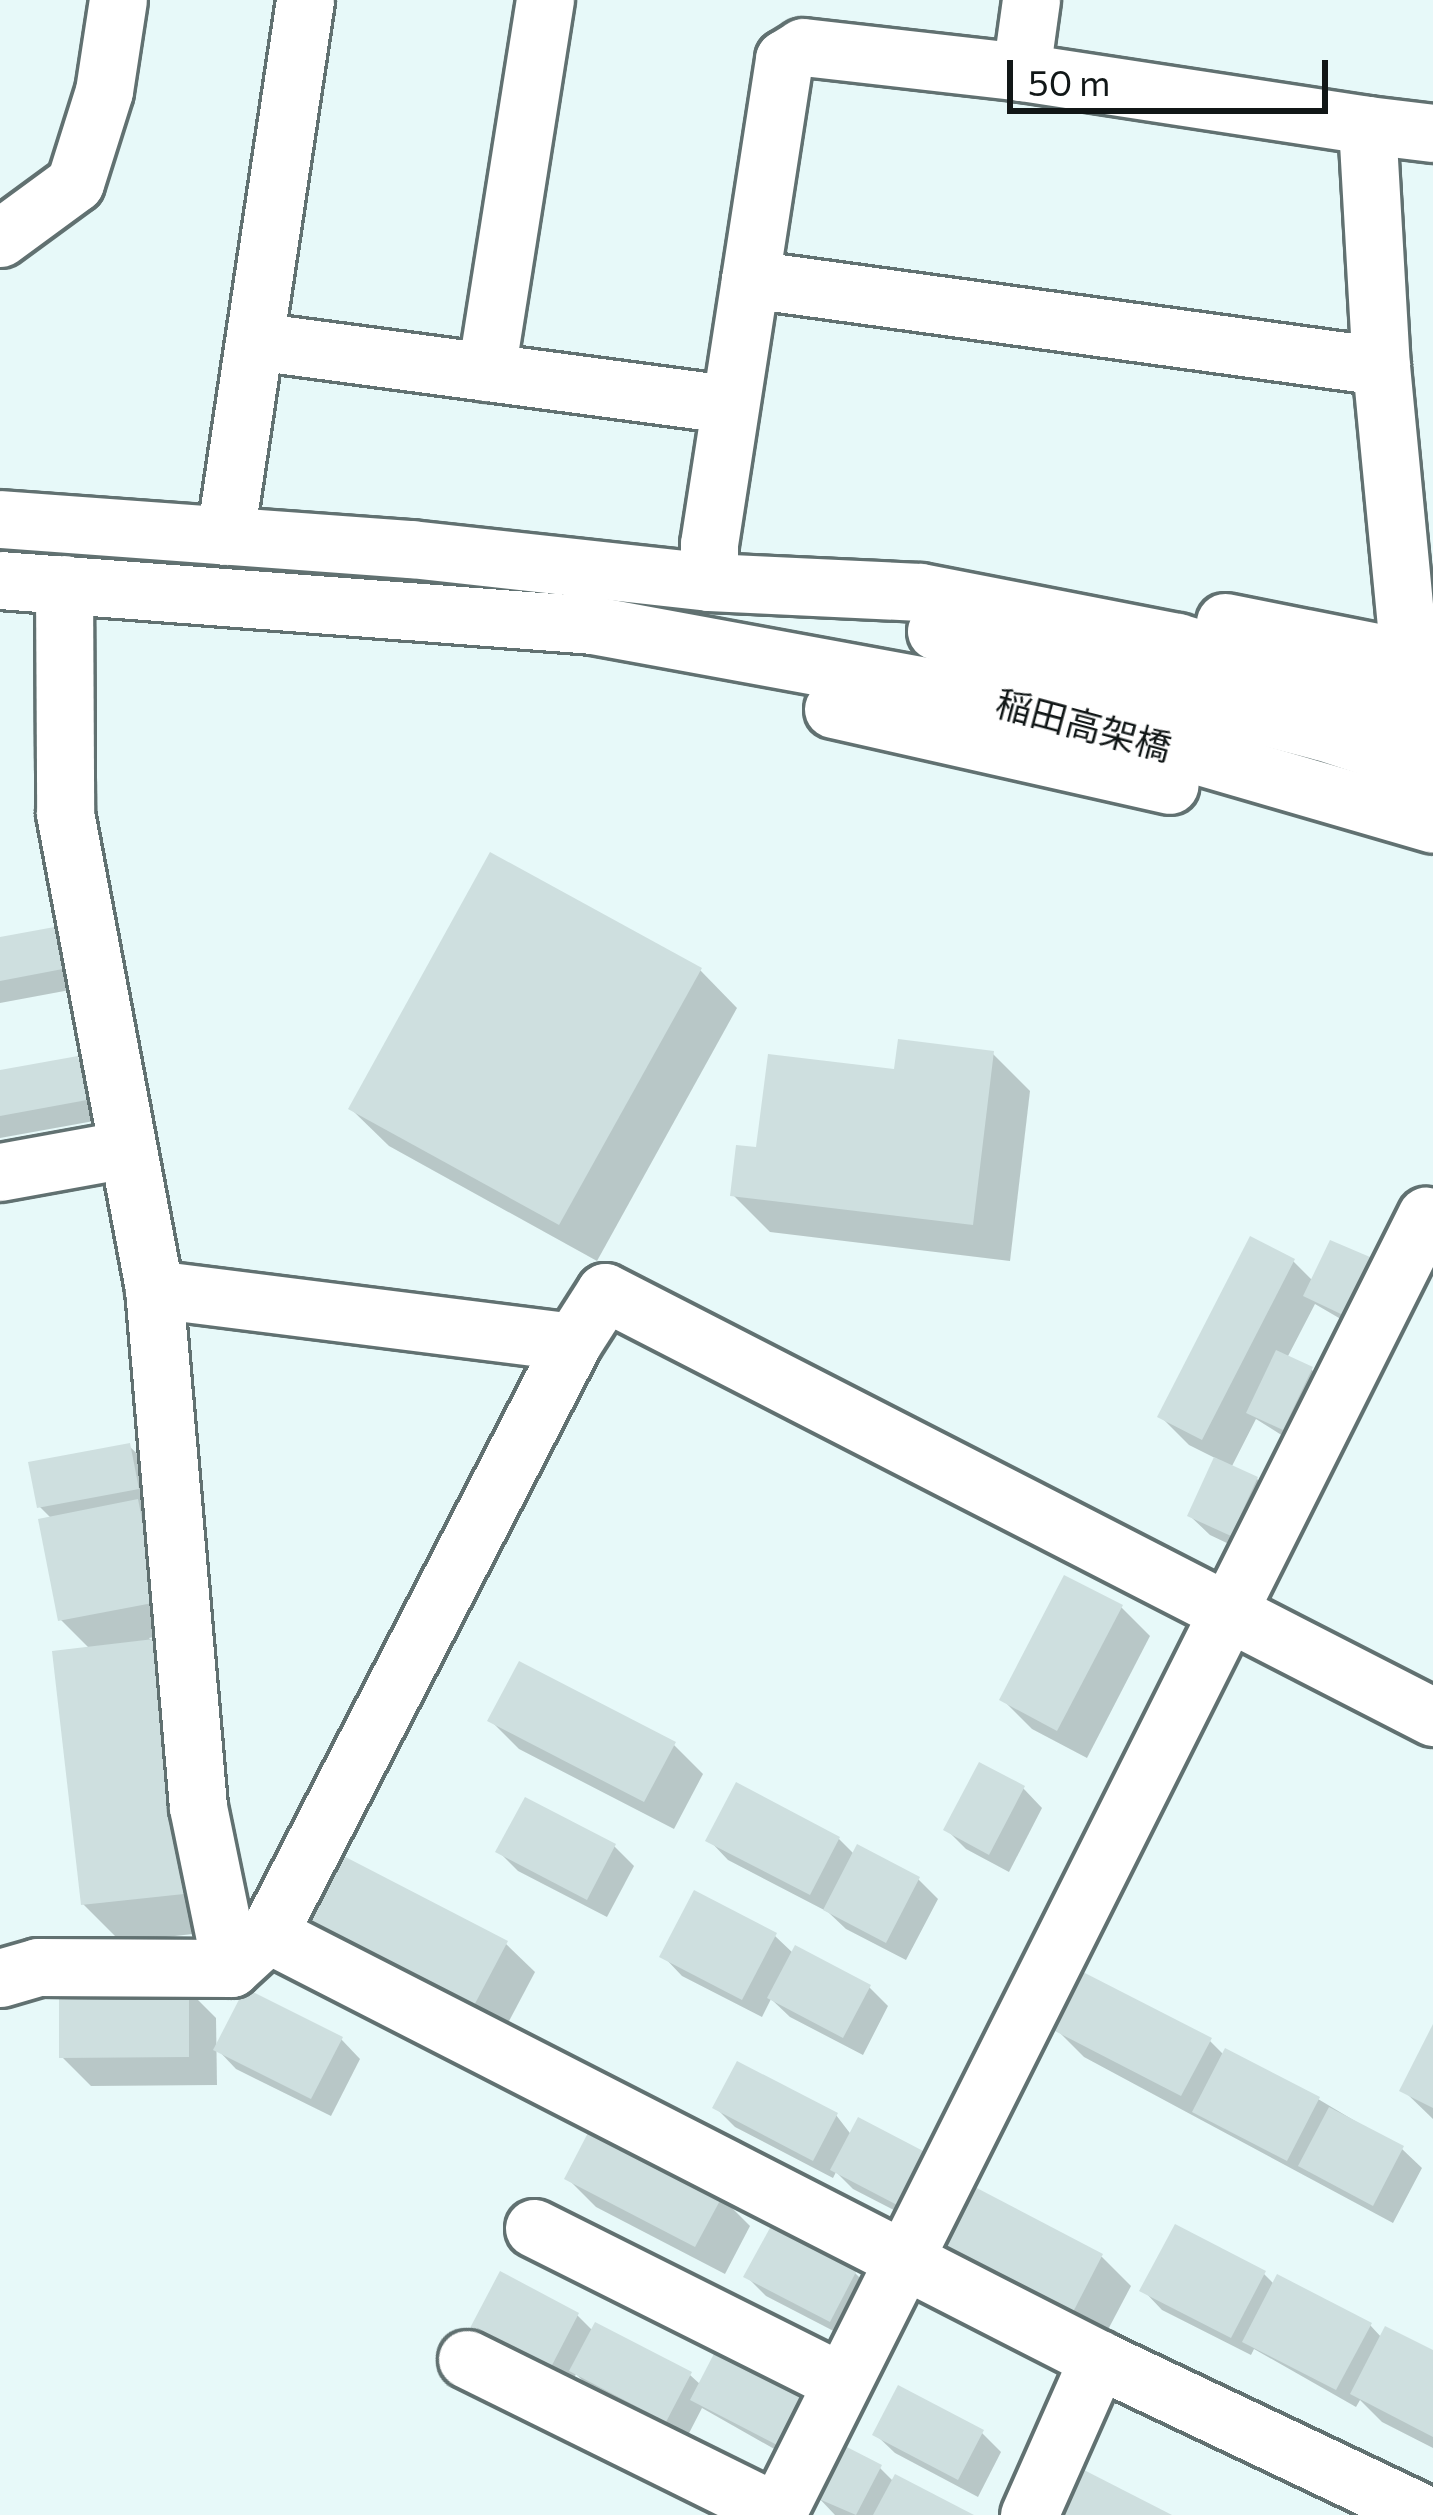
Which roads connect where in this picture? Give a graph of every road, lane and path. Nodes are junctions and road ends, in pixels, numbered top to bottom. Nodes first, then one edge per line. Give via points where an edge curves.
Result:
1 (118, 0) edge
2 (305, 0) edge
3 (545, 0) edge
4 (1031, 0) edge
5 (1021, 72) junction
6 (1367, 125) junction
7 (1433, 133) edge
8 (0, 238) edge
9 (750, 279) junction
10 (255, 340) junction
11 (1382, 366) junction
12 (486, 372) junction
13 (730, 404) junction
14 (0, 519) edge
15 (228, 519) junction
16 (709, 563) junction
17 (0, 580) edge
18 (64, 584) junction
19 (442, 613) junction
20 (1421, 659) edge
21 (1433, 719) edge
22 (1433, 768) edge
23 (1433, 824) edge
24 (1433, 861) edge
25 (126, 1149) junction
26 (0, 1172) edge
27 (1426, 1216) dead end
28 (154, 1289) junction
29 (574, 1342) junction
30 (1227, 1611) junction
31 (1433, 1717) edge
32 (249, 1951) junction
33 (0, 1978) edge
34 (534, 2228) dead end
35 (904, 2257) junction
36 (1098, 2359) junction
37 (466, 2360) dead end
38 (842, 2382) junction
39 (777, 2513) edge
40 (1029, 2515) edge
41 (1427, 2515) edge

1 - 8 street via 104,91 75,183
2 - 10 street
3 - 12 street
4 - 5 street
5 - 6 street
5 - 9 street via 803,47 784,59
6 - 7 street
6 - 11 street
9 - 11 street
9 - 13 street
10 - 12 street
10 - 15 street
11 - 20 street
12 - 13 street
13 - 16 street
14 - 15 street
15 - 16 street
16 - 20 street via 939,561
16 - 21 street via 920,592 1177,642
16 - 22 street, 稲田高架橋
17 - 18 street
18 - 19 street
18 - 25 street via 65,813
19 - 23 street, 稲田高架橋 via 592,625 1014,702
19 - 24 street via 658,673 1273,810
25 - 26 street
25 - 28 street
27 - 30 street
28 - 29 street
28 - 32 street via 198,1807
29 - 30 street via 605,1292
29 - 32 street
30 - 31 street
30 - 35 street
32 - 33 street via 38,1967
32 - 35 street
34 - 38 street
35 - 36 street
35 - 38 street
36 - 40 street
36 - 41 street
37 - 39 street
38 - 39 street

